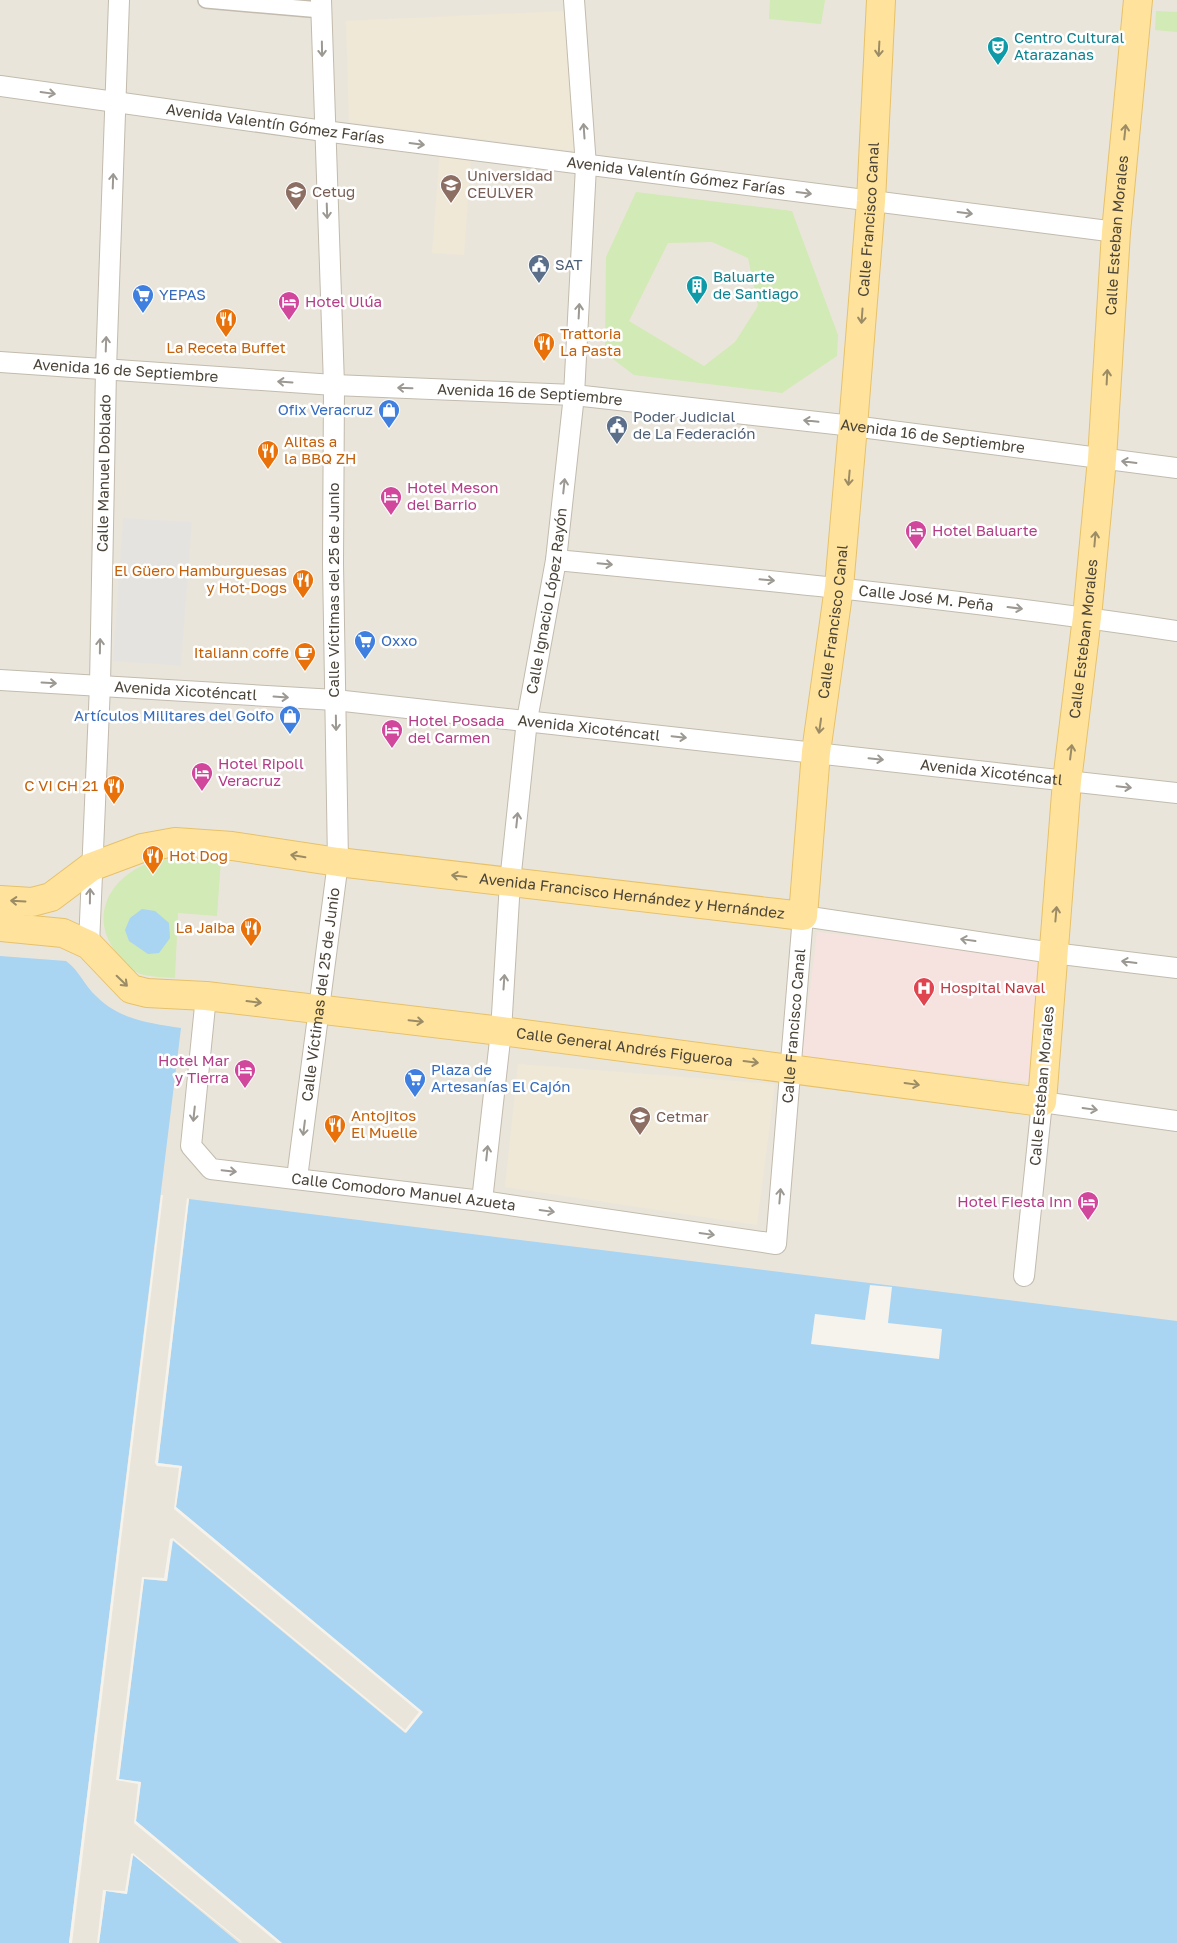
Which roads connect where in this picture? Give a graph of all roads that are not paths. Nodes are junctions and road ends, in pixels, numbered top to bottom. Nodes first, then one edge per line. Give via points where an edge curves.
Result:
1 (119, 0) edge
2 (206, 0) edge
3 (574, 0) edge
4 (881, 0) edge
5 (1138, 0) edge
6 (321, 5) edge
7 (0, 86) edge
8 (116, 102) junction
9 (324, 131) junction
10 (586, 166) junction
11 (871, 201) junction
12 (1116, 232) junction
13 (0, 362) edge
14 (106, 369) junction
15 (334, 385) junction
16 (574, 395) junction
17 (854, 426) junction
18 (1102, 459) junction
19 (1177, 468) edge
20 (556, 560) junction
21 (839, 587) junction
22 (1087, 618) junction
23 (1177, 631) edge
24 (0, 680) edge
25 (100, 685) junction
26 (335, 700) junction
27 (526, 720) junction
28 (816, 752) junction
29 (1068, 780) junction
30 (1177, 793) edge
31 (338, 862) junction
32 (91, 868) junction
33 (510, 882) junction
34 (0, 900) edge
35 (803, 916) junction
36 (0, 927) edge
37 (89, 945) junction
38 (1053, 953) junction
39 (1177, 968) edge
40 (206, 996) junction
41 (319, 1010) junction
42 (501, 1031) junction
43 (791, 1067) junction
44 (1042, 1102) junction
45 (1177, 1121) edge
46 (297, 1178) junction
47 (482, 1201) junction
48 (776, 1244) joint
49 (1024, 1276) dead end

1 - 8 street, Calle Manuel Doblado
2 - 6 street
10 -> 3 street, Calle Ignacio López Rayón
4 -> 11 main road, Calle Francisco Canal
12 -> 5 main road, Calle Esteban Morales
6 -> 9 street, Calle Víctimas del 25 de Junio
7 -> 8 street, Avenida Valentín Gómez Farías
8 - 9 street, Avenida Valentín Gómez Farías
14 -> 8 street, Calle Manuel Doblado
9 -> 10 street, Avenida Valentín Gómez Farías
9 -> 15 street, Calle Víctimas del 25 de Junio
10 -> 11 street, Avenida Valentín Gómez Farías
16 -> 10 street, Calle Ignacio López Rayón
11 -> 12 street, Avenida Valentín Gómez Farías
11 -> 17 main road, Calle Francisco Canal
18 -> 12 main road, Calle Esteban Morales
13 - 14 street, Avenida 16 de Septiembre
15 -> 14 street, Avenida 16 de Septiembre
25 -> 14 street, Calle Manuel Doblado
16 -> 15 street, Avenida 16 de Septiembre
15 - 26 street, Calle Víctimas del 25 de Junio
17 -> 16 street, Avenida 16 de Septiembre
20 -> 16 street, Calle Ignacio López Rayón
17 - 18 street, Avenida 16 de Septiembre
17 -> 21 main road, Calle Francisco Canal
19 -> 18 street, Avenida 16 de Septiembre
22 -> 18 main road, Calle Esteban Morales
20 -> 21 street, Calle José M. Peña
20 - 27 street, Calle Ignacio López Rayón
21 -> 22 street, Calle José M. Peña
21 -> 28 main road, Calle Francisco Canal
22 - 23 street, Calle José M. Peña
29 -> 22 main road, Calle Esteban Morales
24 -> 25 street, Avenida Xicoténcatl
25 -> 26 street, Avenida Xicoténcatl
25 - 32 street, Calle Manuel Doblado
26 - 27 street, Avenida Xicoténcatl
26 -> 31 street, Calle Víctimas del 25 de Junio
27 -> 28 street, Avenida Xicoténcatl
33 -> 27 street, Calle Ignacio López Rayón
28 -> 29 street, Avenida Xicoténcatl
28 - 35 main road, Calle Francisco Canal
29 -> 30 street, Avenida Xicoténcatl
38 -> 29 main road, Calle Esteban Morales
31 -> 32 main road, Avenida Francisco Hernández y Hernández via 232,846 175,842 142,848
33 -> 31 main road, Avenida Francisco Hernández y Hernández
31 - 41 street, Calle Víctimas del 25 de Junio
32 -> 34 main road, Avenida Francisco Hernández y Hernández via 51,897 32,902
37 -> 32 street, Calle Manuel Doblado
33 - 35 main road, Avenida Francisco Hernández y Hernández
42 -> 33 street, Calle Ignacio López Rayón
38 -> 35 street, Avenida Francisco Hernández y Hernández
35 - 43 street, Calle Francisco Canal
36 - 37 main road via 63,933
37 -> 40 main road, Calle General Andrés Figueroa via 131,989 147,994
39 -> 38 street, Avenida Francisco Hernández y Hernández
38 - 44 main road, Calle Esteban Morales
40 -> 41 main road, Calle General Andrés Figueroa
40 -> 46 street, Calle Comodoro Manuel Azueta via 191,1146 211,1169
41 -> 42 main road, Calle General Andrés Figueroa
41 -> 46 street, Calle Víctimas del 25 de Junio
42 -> 43 main road, Calle General Andrés Figueroa
47 -> 42 street, Calle Ignacio López Rayón
43 -> 44 main road, Calle General Andrés Figueroa
48 -> 43 street, Calle Francisco Canal
44 -> 45 street, Calle General Andrés Figueroa
44 - 49 street, Calle Esteban Morales
46 - 47 street, Calle Comodoro Manuel Azueta
47 -> 48 street, Calle Comodoro Manuel Azueta

